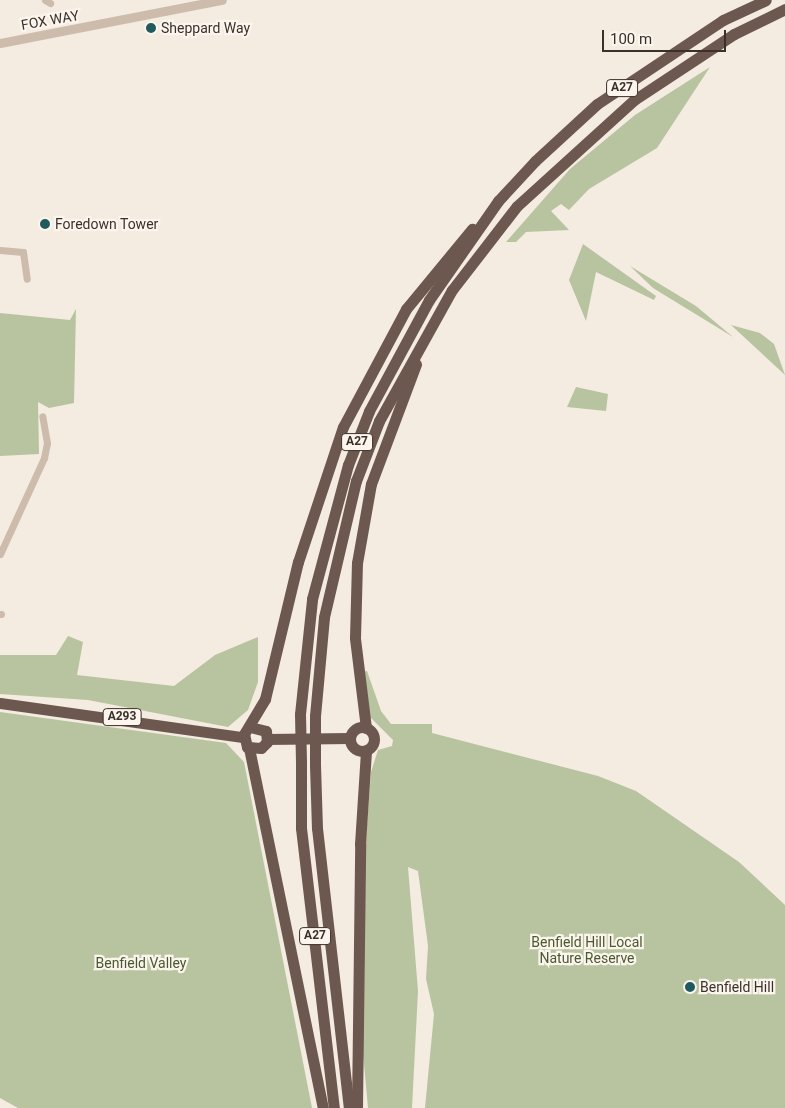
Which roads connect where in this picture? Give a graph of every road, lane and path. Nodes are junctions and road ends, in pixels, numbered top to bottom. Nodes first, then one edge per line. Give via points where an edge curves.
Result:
1 (222, 0) edge
2 (766, 0) edge
3 (785, 9) edge
4 (0, 43) edge
5 (498, 201) junction
6 (0, 250) edge
7 (27, 278) dead end
8 (452, 290) junction
9 (42, 416) dead end
10 (0, 554) edge
11 (0, 703) edge
12 (250, 727) junction
13 (366, 728) junction
14 (243, 737) junction
15 (350, 738) junction
16 (267, 739) junction
17 (250, 748) junction
18 (366, 750) junction
19 (323, 1108) edge
20 (334, 1108) edge
21 (349, 1108) edge
22 (357, 1108) edge

1 - 4 street, FOX WAY
2 - 5 highway, A27 via 723,20 597,104
3 - 8 highway, A27 via 734,34 634,100 517,206
5 - 12 highway, A27 via 454,247 406,309 343,427 298,562 265,699
5 - 20 highway, A27, bridge via 429,300 369,412 348,466 312,599 300,714 301,828
6 - 7 street via 23,252
8 - 13 highway, A27 via 392,422 366,505 354,614
8 - 21 highway, A27, bridge via 379,421 356,481 324,617 315,716 317,828
9 - 10 street via 47,443 39,474
11 - 14 highway, A293
12 - 14 highway
12 - 16 highway via 262,728
13 - 15 highway via 356,729
13 - 18 highway via 374,738
14 - 17 highway
15 - 16 highway
15 - 18 highway via 355,748
16 - 17 highway via 261,748
17 - 19 highway, A27
18 - 22 highway via 360,844

